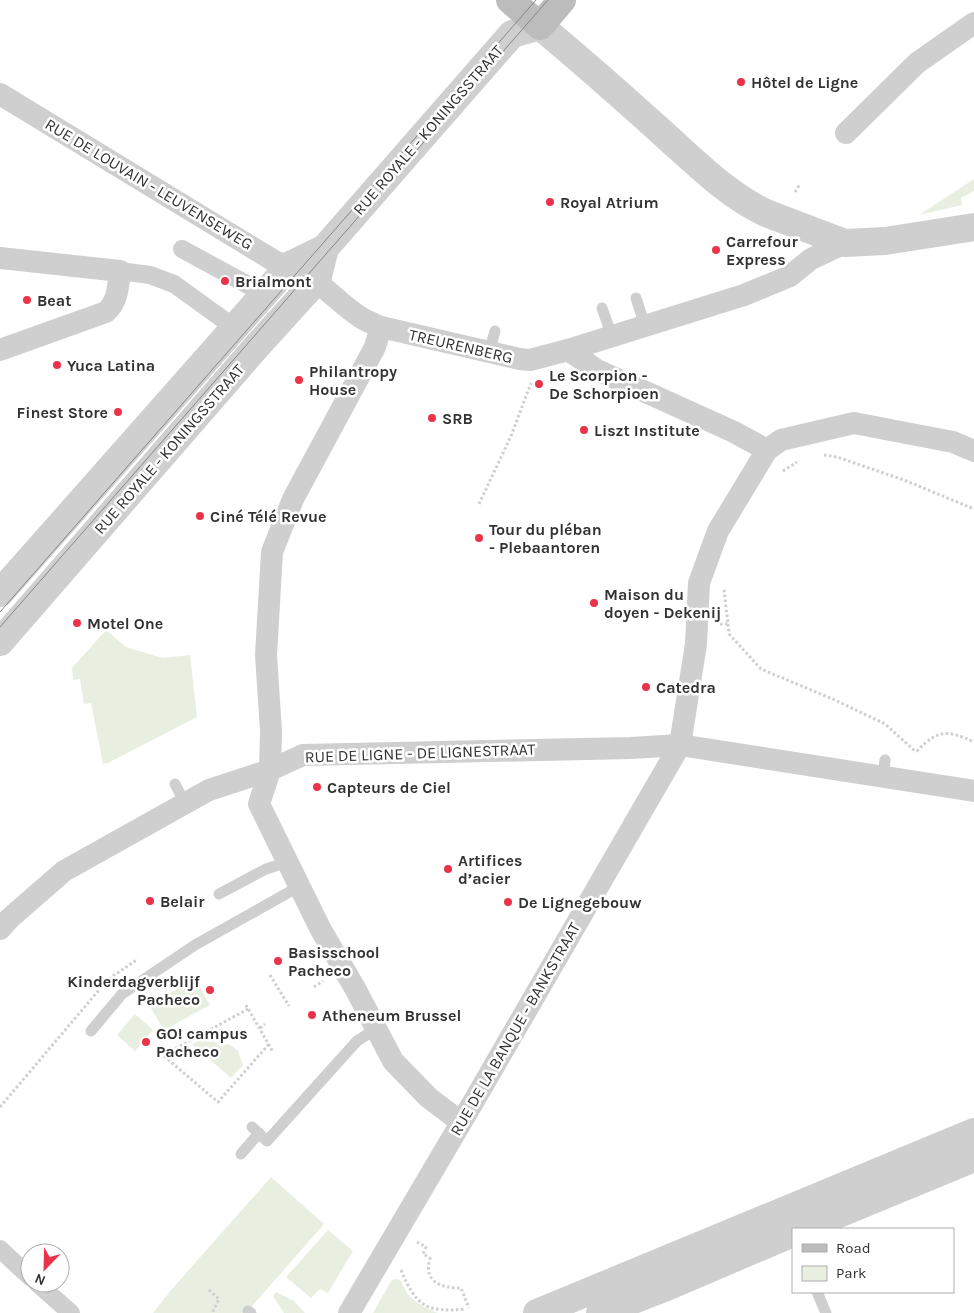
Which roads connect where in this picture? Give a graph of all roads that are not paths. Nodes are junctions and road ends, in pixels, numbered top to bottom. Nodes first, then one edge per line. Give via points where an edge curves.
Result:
1 (562, 0) edge
2 (517, 2) edge
3 (974, 23) edge
4 (540, 26) junction
5 (512, 34) junction
6 (0, 94) edge
7 (846, 133) dead end
8 (974, 227) edge
9 (845, 243) junction
10 (182, 249) dead end
11 (0, 258) edge
12 (120, 271) junction
13 (302, 272) junction
14 (248, 285) dead end
15 (636, 298) dead end
16 (602, 308) dead end
17 (645, 326) junction
18 (381, 327) junction
19 (235, 328) junction
20 (495, 331) dead end
21 (612, 336) junction
22 (0, 350) edge
23 (568, 350) junction
24 (490, 353) junction
25 (767, 450) junction
26 (974, 451) edge
27 (0, 593) edge
28 (0, 642) edge
29 (680, 745) junction
30 (270, 770) junction
31 (974, 791) edge
32 (288, 862) junction
33 (300, 886) junction
34 (219, 894) dead end
35 (0, 929) edge
36 (376, 1028) junction
37 (91, 1031) dead end
38 (461, 1122) junction
39 (974, 1132) edge
40 (241, 1154) dead end
41 (974, 1158) edge
42 (804, 1228) edge
43 (792, 1233) edge
44 (0, 1250) edge
45 (20, 1267) edge
46 (48, 1293) edge
47 (817, 1293) edge
48 (71, 1313) edge
49 (349, 1313) edge
50 (537, 1313) edge
51 (600, 1313) edge
52 (826, 1313) edge

1 - 4 main road
2 - 4 main road
2 - 5 street, RUE ROYALE - KONINGSSTRAAT
3 - 7 street via 916,63
4 - 5 street, RUE ROYALE - KONINGSSTRAAT
4 - 9 street via 730,191 754,208
5 - 13 street, RUE ROYALE - KONINGSSTRAAT
6 - 13 street, RUE DE LOUVAIN - LEUVENSEWEG via 276,262
8 - 9 street via 885,241
9 - 17 street, TREURENBERG via 811,259 790,276 744,295
10 - 14 street
11 - 12 street
12 - 19 street via 156,276 174,284
12 - 22 street via 117,295 113,306 106,312
13 - 18 street, TREURENBERG via 360,317
13 - 19 street, RUE ROYALE - KONINGSSTRAAT
13 - 28 street, RUE ROYALE - KONINGSSTRAAT via 257,346
15 - 17 lane
16 - 21 lane
17 - 21 street, TREURENBERG
18 - 24 street, TREURENBERG
18 - 30 street via 375,347 295,496 272,552 266,655
19 - 27 street, RUE ROYALE - KONINGSSTRAAT
20 - 24 lane
21 - 23 street, TREURENBERG
23 - 24 street, TREURENBERG via 530,360
23 - 25 street via 597,370
25 - 26 street via 782,440 854,423 953,442
25 - 29 street via 718,531 699,583 696,644
29 - 30 street, RUE DE LIGNE - DE LIGNESTRAAT via 303,755
29 - 31 street, RUE DE LIGNE - DE LIGNESTRAAT via 884,768
29 - 38 street, RUE DE LA BANQUE - BANKSTRAAT
30 - 32 street via 259,804
30 - 35 street, RUE DE LIGNE - DE LIGNESTRAAT via 209,790 180,794 64,871
32 - 33 street
32 - 34 lane via 266,869
33 - 36 street
33 - 37 lane via 195,945 122,994
36 - 38 street via 393,1060 429,1098
36 - 40 lane via 357,1041 267,1141 256,1130
38 - 49 street, RUE DE LA BANQUE - BANKSTRAAT
39 - 50 street
41 - 42 street
43 - 51 street
44 - 45 street
46 - 48 street
47 - 52 lane

